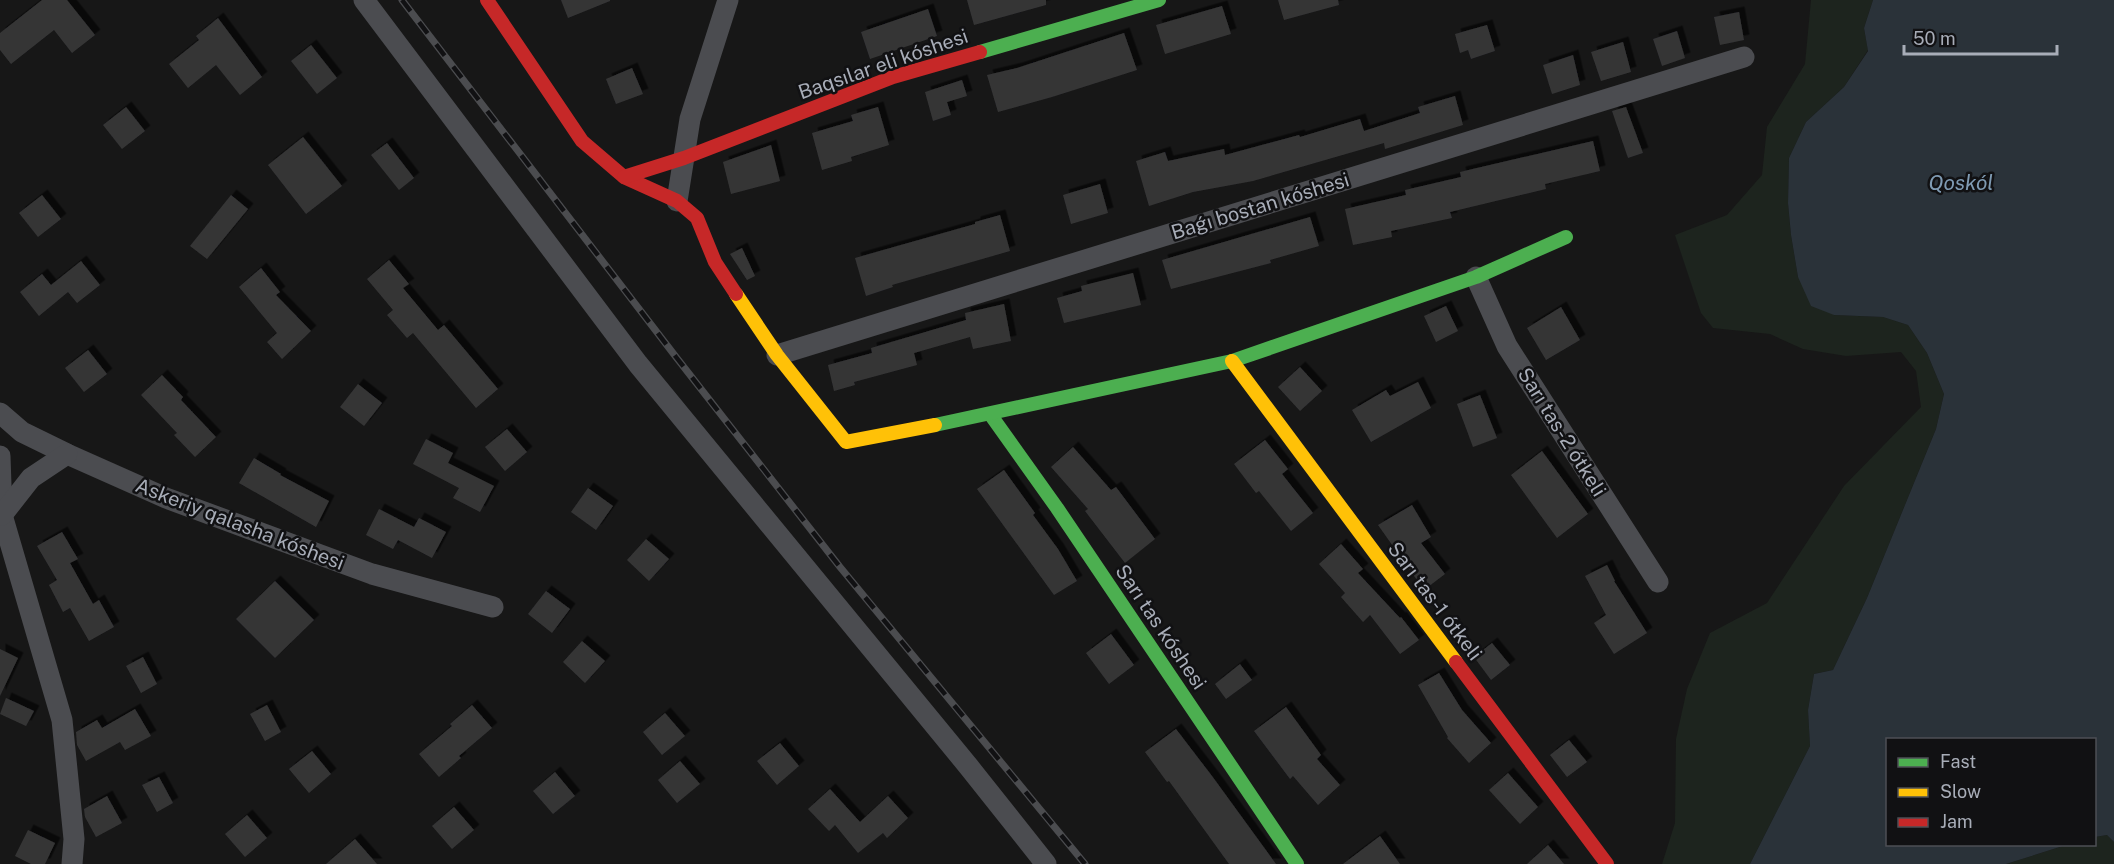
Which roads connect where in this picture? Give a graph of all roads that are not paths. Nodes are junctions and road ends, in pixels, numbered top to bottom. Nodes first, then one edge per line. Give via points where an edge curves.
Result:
1 (364, 0) edge
2 (488, 0) edge
3 (728, 0) edge
4 (1159, 0) edge
5 (1744, 57) dead end
6 (684, 158) junction
7 (624, 177) junction
8 (677, 201) junction
9 (1566, 237) dead end
10 (1476, 278) junction
11 (777, 355) junction
12 (1232, 361) junction
13 (0, 413) edge
14 (990, 414) junction
15 (67, 454) junction
16 (0, 456) edge
17 (2, 515) junction
18 (1658, 582) dead end
19 (493, 607) dead end
20 (72, 864) edge
21 (1046, 864) edge
22 (1297, 864) edge
23 (1607, 864) edge

1 - 21 street via 638,364
2 - 7 street via 582,141
3 - 6 street via 690,120
4 - 6 street, Baqsılar eli kóshesi via 893,77
5 - 11 street, Baǵı bostan kóshesi
6 - 7 street, Baqsılar eli kóshesi
6 - 8 street
7 - 8 street
8 - 11 street via 697,218 715,262
9 - 10 street
10 - 12 street
10 - 18 street, Sarı tas-2 ótkeli via 1507,346
11 - 14 street via 846,442
12 - 14 street
12 - 23 street, Sarı tas-1 ótkeli
13 - 15 street, Askeriy qalasha kóshesi via 22,432
14 - 22 street, Sarı tas kóshesi
15 - 17 street via 31,478
15 - 19 street, Askeriy qalasha kóshesi via 166,498 372,574
16 - 17 street
17 - 20 street via 62,720 74,839

